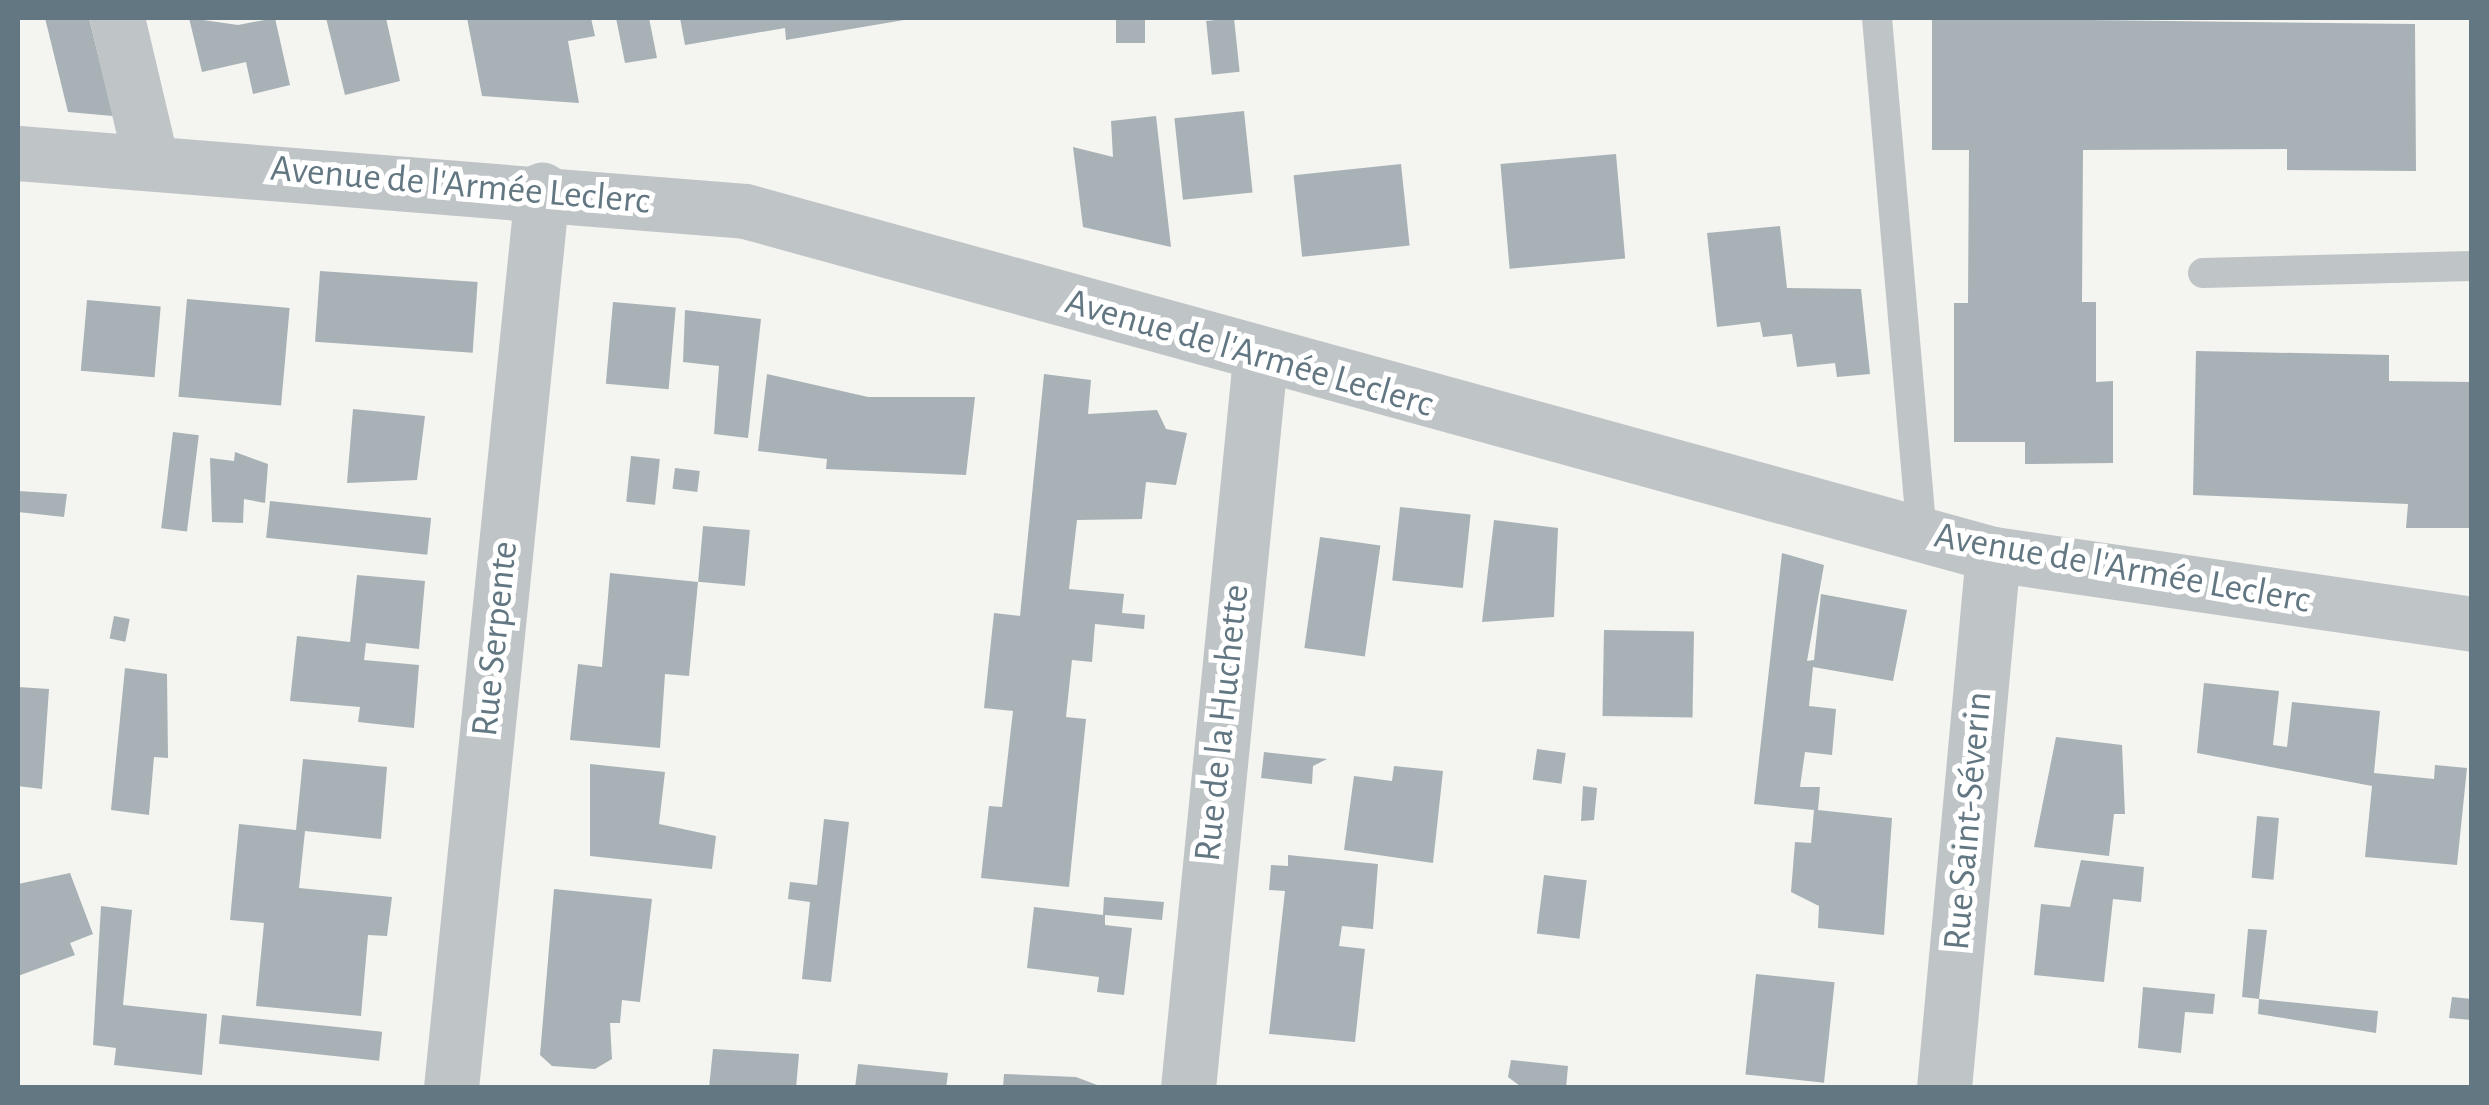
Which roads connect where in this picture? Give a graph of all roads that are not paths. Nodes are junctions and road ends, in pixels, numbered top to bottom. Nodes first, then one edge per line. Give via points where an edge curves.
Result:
1 (117, 18) edge
2 (1877, 18) edge
3 (18, 152) edge
4 (151, 162) junction
5 (542, 190) junction
6 (2472, 266) edge
7 (2202, 273) dead end
8 (1260, 360) junction
9 (1922, 536) junction
10 (1992, 554) junction
11 (2472, 624) edge
12 (452, 1088) edge
13 (1188, 1088) edge
14 (1944, 1088) edge

1 - 4 street
2 - 9 lane
3 - 4 street, Avenue de l'Armée Leclerc
4 - 5 street, Avenue de l'Armée Leclerc
5 - 8 street, Avenue de l'Armée Leclerc via 745,210
5 - 12 street, Rue Serpente
6 - 7 lane
8 - 9 street, Avenue de l'Armée Leclerc
8 - 13 street, Rue de la Huchette
9 - 10 street, Avenue de l'Armée Leclerc
10 - 11 street, Avenue de l'Armée Leclerc
10 - 14 street, Rue Saint-Séverin

